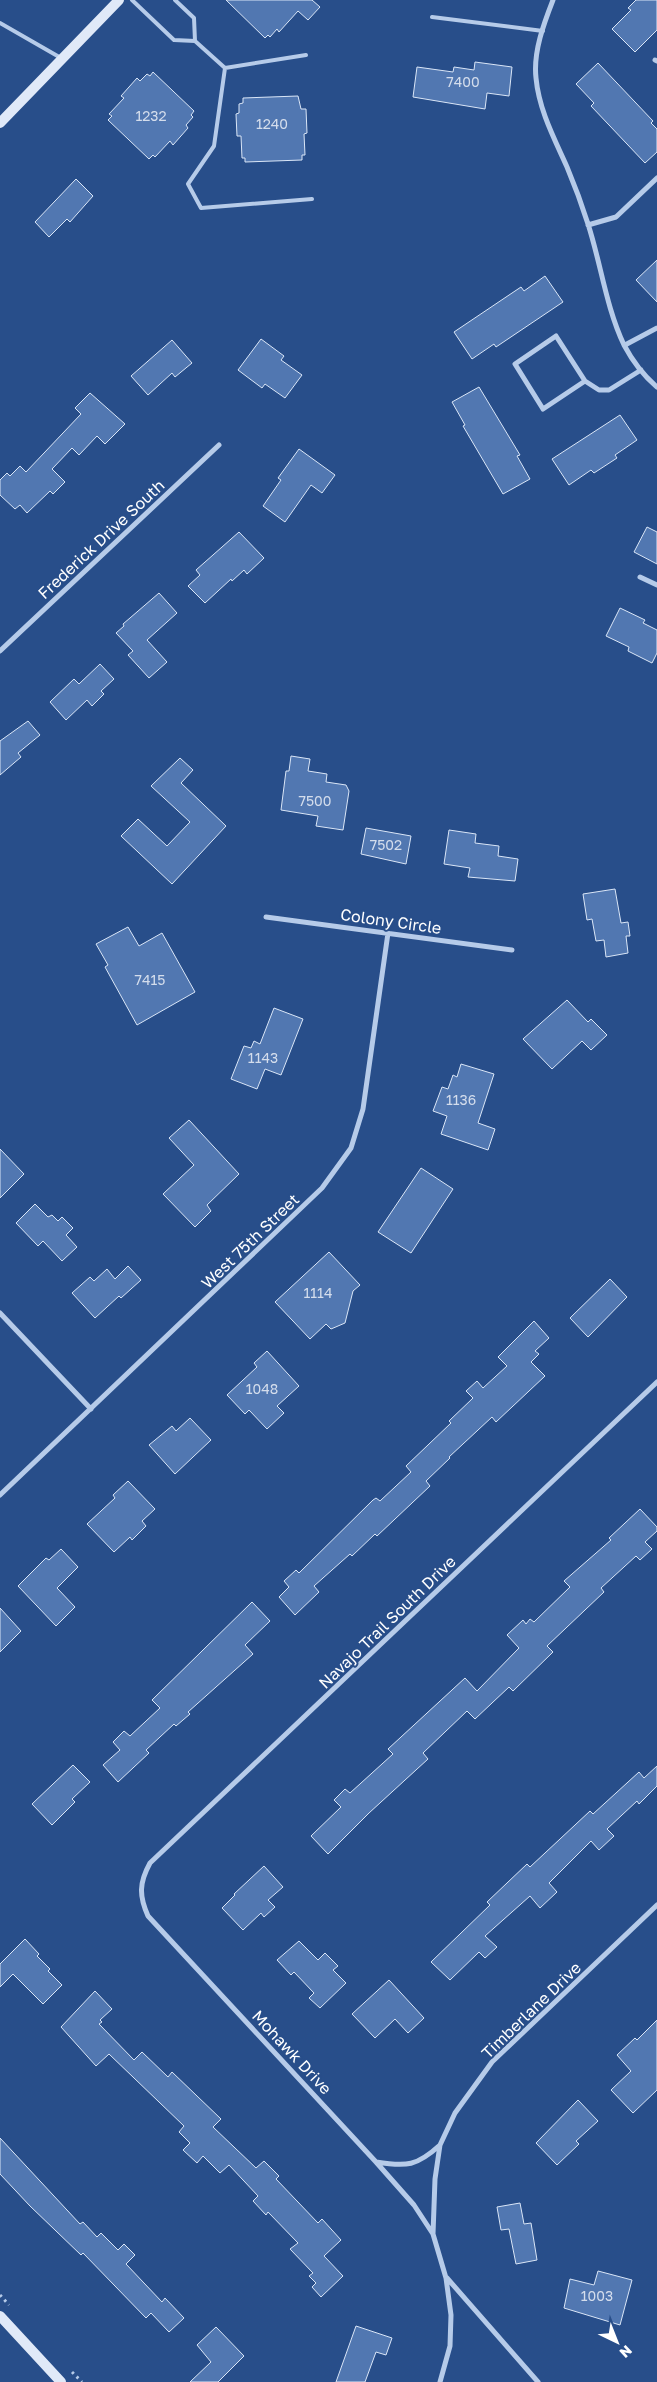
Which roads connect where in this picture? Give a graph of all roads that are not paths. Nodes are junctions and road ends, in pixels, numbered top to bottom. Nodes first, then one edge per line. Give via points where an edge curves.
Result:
1 (119, 0) edge
2 (132, 0) edge
3 (175, 0) edge
4 (553, 0) edge
5 (432, 17) dead end
6 (0, 23) edge
7 (543, 31) junction
8 (195, 41) junction
9 (306, 55) dead end
10 (62, 59) junction
11 (225, 68) junction
12 (0, 123) edge
13 (657, 178) edge
14 (312, 199) dead end
15 (588, 225) junction
16 (657, 328) edge
17 (625, 345) junction
18 (641, 370) junction
19 (585, 381) junction
20 (657, 386) edge
21 (219, 445) dead end
22 (640, 577) dead end
23 (657, 585) edge
24 (0, 651) edge
25 (266, 917) dead end
26 (388, 933) junction
27 (512, 950) dead end
28 (0, 1313) edge
29 (657, 1382) edge
30 (91, 1409) junction
31 (0, 1495) edge
32 (141, 1885) joint
33 (657, 1905) edge
34 (440, 2145) junction
35 (376, 2162) junction
36 (433, 2234) junction
37 (446, 2278) junction
38 (0, 2316) edge
39 (61, 2382) edge
40 (440, 2382) edge
41 (538, 2382) edge

1 - 10 main road
2 - 8 lane via 174,40
3 - 8 lane via 194,18
4 - 7 street
5 - 7 lane
6 - 10 lane
7 - 15 street via 536,60 542,109
8 - 11 lane
9 - 11 lane
10 - 12 main road
11 - 14 lane via 214,146 188,184 201,208
13 - 15 street via 616,217
15 - 17 street via 611,311
16 - 17 street
17 - 18 street
18 - 19 street via 609,390 600,390
18 - 20 street
19 - 19 street via 556,336 515,364 543,409
21 - 24 street, Frederick Drive South
22 - 23 street
25 - 26 street, Colony Circle
26 - 27 street, Colony Circle
26 - 30 street, West 75th Street via 363,1109 342,1162 322,1188
28 - 30 street
29 - 32 street, Navajo Trail South Drive via 150,1863
30 - 31 street, West 75th Street
32 - 35 street, Mohawk Drive via 141,1899 148,1916
33 - 34 street, Timberlane Drive via 492,2062 455,2113
34 - 35 street via 424,2160 413,2164
34 - 36 street, Timberlane Drive
35 - 36 street, Mohawk Drive via 414,2205
36 - 37 street, Timberlane Drive
37 - 40 street, Timberlane Drive via 451,2314 450,2346
37 - 41 street
38 - 39 main road

